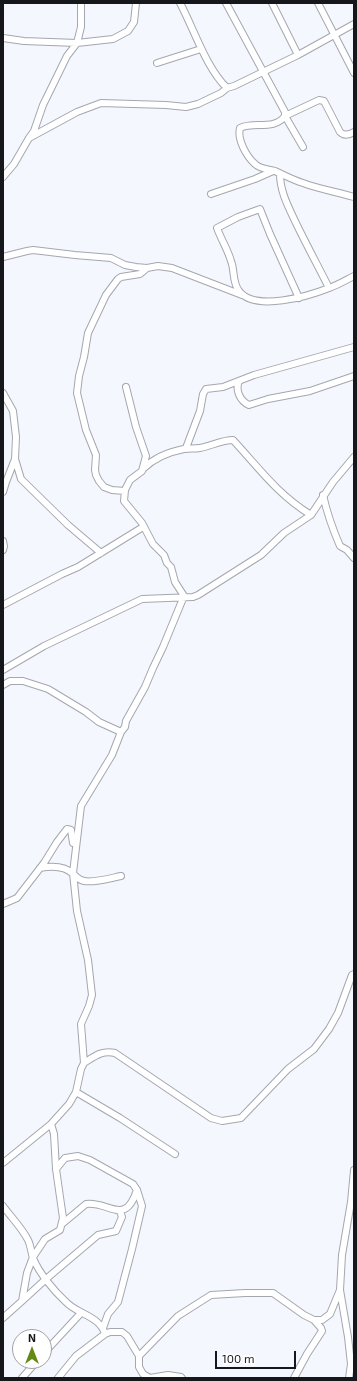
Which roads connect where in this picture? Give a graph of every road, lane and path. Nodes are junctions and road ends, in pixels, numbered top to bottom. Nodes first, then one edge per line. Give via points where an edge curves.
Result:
1 (81, 3) edge
2 (136, 3) edge
3 (180, 3) edge
4 (226, 3) edge
5 (272, 3) edge
6 (318, 3) edge
7 (354, 24) edge
8 (334, 35) junction
9 (3, 38) edge
10 (77, 42) junction
11 (201, 49) junction
12 (298, 54) junction
13 (157, 63) dead end
14 (263, 72) junction
15 (354, 73) edge
16 (227, 88) junction
17 (285, 116) junction
18 (354, 132) edge
19 (29, 138) junction
20 (303, 147) dead end
21 (273, 171) junction
22 (280, 174) junction
23 (3, 177) edge
24 (211, 194) dead end
25 (354, 197) edge
26 (3, 258) edge
27 (147, 268) junction
28 (354, 276) edge
29 (329, 288) junction
30 (242, 295) junction
31 (299, 298) junction
32 (354, 347) edge
33 (354, 376) edge
34 (239, 381) junction
35 (126, 387) dead end
36 (3, 393) edge
37 (186, 448) junction
38 (354, 457) edge
39 (15, 459) junction
40 (142, 470) junction
41 (125, 491) junction
42 (3, 492) edge
43 (323, 495) junction
44 (310, 515) junction
45 (144, 527) junction
46 (3, 541) edge
47 (3, 550) edge
48 (101, 553) junction
49 (354, 558) edge
50 (184, 596) junction
51 (3, 606) edge
52 (3, 670) edge
53 (3, 685) edge
54 (121, 732) junction
55 (75, 850) junction
56 (40, 868) junction
57 (73, 873) junction
58 (122, 876) dead end
59 (3, 904) edge
60 (354, 974) edge
61 (84, 1063) junction
62 (76, 1092) junction
63 (51, 1124) junction
64 (175, 1154) dead end
65 (3, 1163) edge
66 (56, 1169) junction
67 (354, 1170) edge
68 (138, 1190) junction
69 (3, 1206) edge
70 (120, 1211) junction
71 (62, 1224) junction
72 (32, 1257) junction
73 (46, 1279) junction
74 (340, 1290) junction
75 (22, 1301) junction
76 (81, 1313) junction
77 (3, 1318) edge
78 (314, 1320) junction
79 (104, 1331) junction
80 (52, 1344) edge
81 (139, 1356) junction
82 (352, 1361) edge
83 (30, 1369) edge
84 (22, 1378) edge
85 (58, 1378) edge
86 (182, 1378) edge
87 (294, 1378) edge
88 (349, 1378) edge

1 - 10 street via 81,27
2 - 10 street via 134,22 128,31 113,39
3 - 11 street
4 - 14 street
5 - 12 street
6 - 8 street
7 - 8 street
8 - 12 street
8 - 15 street
9 - 10 street
10 - 19 street via 67,56
11 - 13 street
11 - 16 street
12 - 14 street
14 - 16 street
14 - 17 street
16 - 19 street via 198,104 186,107 101,103 77,112
17 - 18 street via 319,100 324,101 340,132 347,135
17 - 20 street
17 - 21 street via 273,124 245,125 240,128 241,143 255,164
19 - 23 street
21 - 22 street
21 - 24 street
22 - 25 street via 304,184
22 - 29 street via 283,195
26 - 27 street via 33,250 111,258 125,265
27 - 30 street via 172,268
27 - 41 street via 140,274 118,279 103,300 88,333 77,393 86,430 96,455 96,475 104,487
28 - 29 street
29 - 31 street
30 - 31 street via 258,301
30 - 31 street via 235,284 231,260 217,228 260,209
32 - 34 street
33 - 34 street via 310,391 249,405 240,397 237,384
34 - 37 street via 224,387 206,389 202,394 200,412
35 - 40 street via 146,456
36 - 39 street via 13,411
37 - 40 street via 163,455
37 - 44 street via 200,448 233,440 279,491
38 - 43 street
39 - 42 street
39 - 48 street via 21,479 26,485
40 - 41 street via 130,480
41 - 45 street via 124,501
43 - 44 street
43 - 49 street via 340,546
44 - 50 street via 284,533 261,555 198,595
45 - 48 street
45 - 50 street via 153,544 171,567 175,582
46 - 47 street
48 - 51 street
50 - 52 street via 142,599 44,646
50 - 54 street via 146,687
53 - 54 street via 10,681 23,681 48,689 99,722
54 - 55 street via 112,755 81,806
55 - 56 street via 69,828
55 - 57 street
56 - 57 street via 61,867
56 - 59 street via 17,898
57 - 58 street via 76,878 84,881
57 - 61 street via 92,995 81,1024
60 - 61 street via 338,1013 314,1049 288,1069 240,1118 222,1121 211,1118 115,1053 98,1054
61 - 62 street
62 - 63 street
62 - 64 street
63 - 65 street
63 - 66 street
66 - 68 street via 65,1158 78,1156 133,1184
66 - 71 street
67 - 74 street
68 - 70 street via 128,1206
68 - 79 street via 142,1206 132,1249 118,1302 108,1314
69 - 72 street via 28,1240 32,1248
70 - 71 street via 101,1205 86,1204
70 - 73 street via 122,1217 116,1230 98,1235
71 - 72 street via 60,1230 45,1239
72 - 73 street
72 - 75 street
73 - 75 street
73 - 76 street via 66,1303
74 - 78 street via 330,1314 322,1320
74 - 82 street
75 - 77 street
76 - 79 street via 94,1319
76 - 80 street
78 - 81 street via 304,1316 273,1293 211,1296 178,1316
78 - 87 street via 322,1331
79 - 81 street via 122,1332
79 - 85 street via 76,1356
81 - 86 street via 139,1367 143,1374 150,1378 168,1375
82 - 88 street
83 - 84 street

